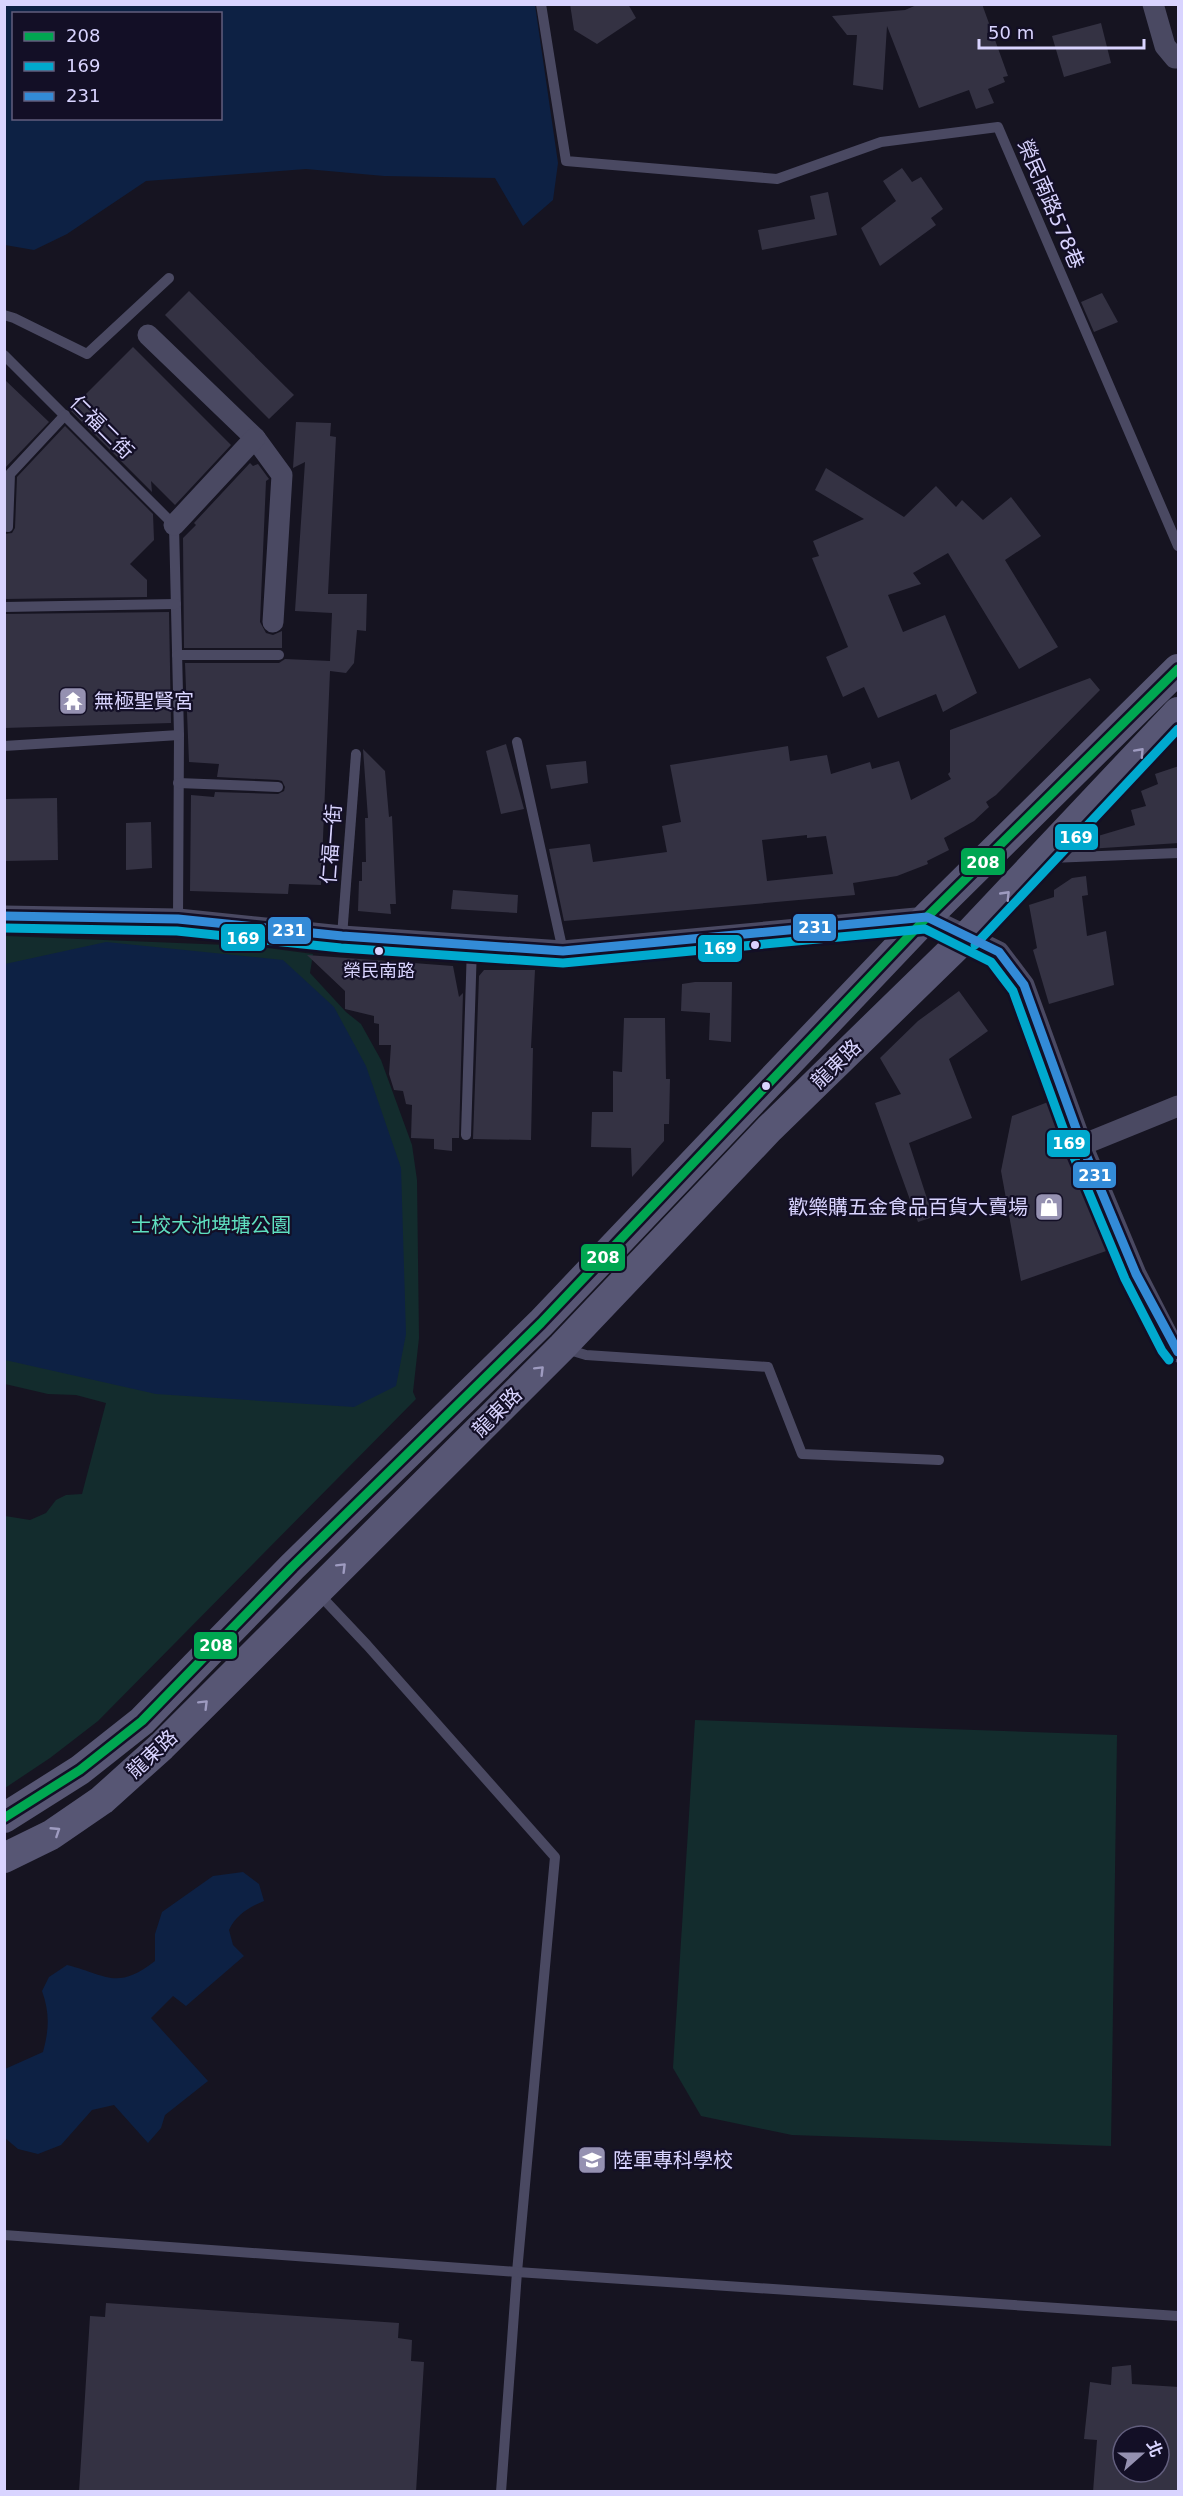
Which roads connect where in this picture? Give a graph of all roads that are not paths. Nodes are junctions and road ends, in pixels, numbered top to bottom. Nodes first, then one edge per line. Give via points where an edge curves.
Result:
1 (541, 4) edge
2 (1153, 4) edge
3 (1179, 58) edge
4 (169, 278) dead end
5 (4, 315) edge
6 (148, 335) dead end
7 (4, 355) edge
8 (64, 415) junction
9 (255, 438) junction
10 (174, 525) junction
11 (8, 527) dead end
12 (1179, 546) edge
13 (176, 604) junction
14 (4, 608) edge
15 (273, 622) dead end
16 (279, 655) dead end
17 (177, 656) junction
18 (1179, 669) edge
19 (1179, 712) edge
20 (179, 735) junction
21 (517, 742) dead end
22 (4, 746) edge
23 (356, 754) dead end
24 (178, 783) junction
25 (278, 787) dead end
26 (1179, 853) edge
27 (1041, 858) junction
28 (4, 916) edge
29 (927, 917) junction
30 (178, 919) junction
31 (342, 936) junction
32 (966, 937) junction
33 (472, 946) junction
34 (563, 951) junction
35 (1179, 1106) edge
36 (466, 1135) dead end
37 (1082, 1145) junction
38 (551, 1335) junction
39 (1179, 1352) edge
40 (939, 1460) dead end
41 (317, 1592) junction
42 (80, 1770) junction
43 (102, 1800) junction
44 (4, 1818) edge
45 (4, 1858) edge
46 (4, 2235) edge
47 (517, 2272) junction
48 (1179, 2316) edge
49 (501, 2492) edge

1 - 12 lane, 榮民南路578巷 via 566,161 777,179 881,142 998,127
2 - 3 street via 1165,46
4 - 5 lane via 87,354
6 - 9 street
7 - 8 lane, 仁福二街
8 - 10 lane, 仁福二街
8 - 11 lane via 10,474
9 - 10 street
9 - 15 street via 282,475
10 - 13 lane
13 - 14 lane
13 - 17 lane
16 - 17 lane
17 - 20 lane
18 - 29 street
27 -> 19 street
20 - 22 lane
20 - 24 lane
21 - 34 lane
23 - 31 lane, 仁福一街
24 - 25 lane
24 - 30 lane
26 - 27 lane
32 -> 27 street
28 - 30 street
29 - 32 street
29 - 34 street
29 - 38 street, 龍東路
30 - 31 street
31 - 33 street
32 - 37 street via 999,952 1024,985
32 - 38 street, 龍東路
33 - 34 street
33 - 36 lane
35 - 37 street
37 - 39 street via 1136,1274
38 - 40 lane via 586,1356 768,1367 802,1454
41 -> 38 street, 龍東路
38 - 42 street, 龍東路 via 292,1567 142,1721
43 -> 41 street, 龍東路
41 - 47 lane via 555,1857
42 - 43 street
42 - 44 street, 龍東路
45 -> 43 street, 龍東路 via 51,1835
46 - 47 lane
47 - 48 lane
47 - 49 lane

